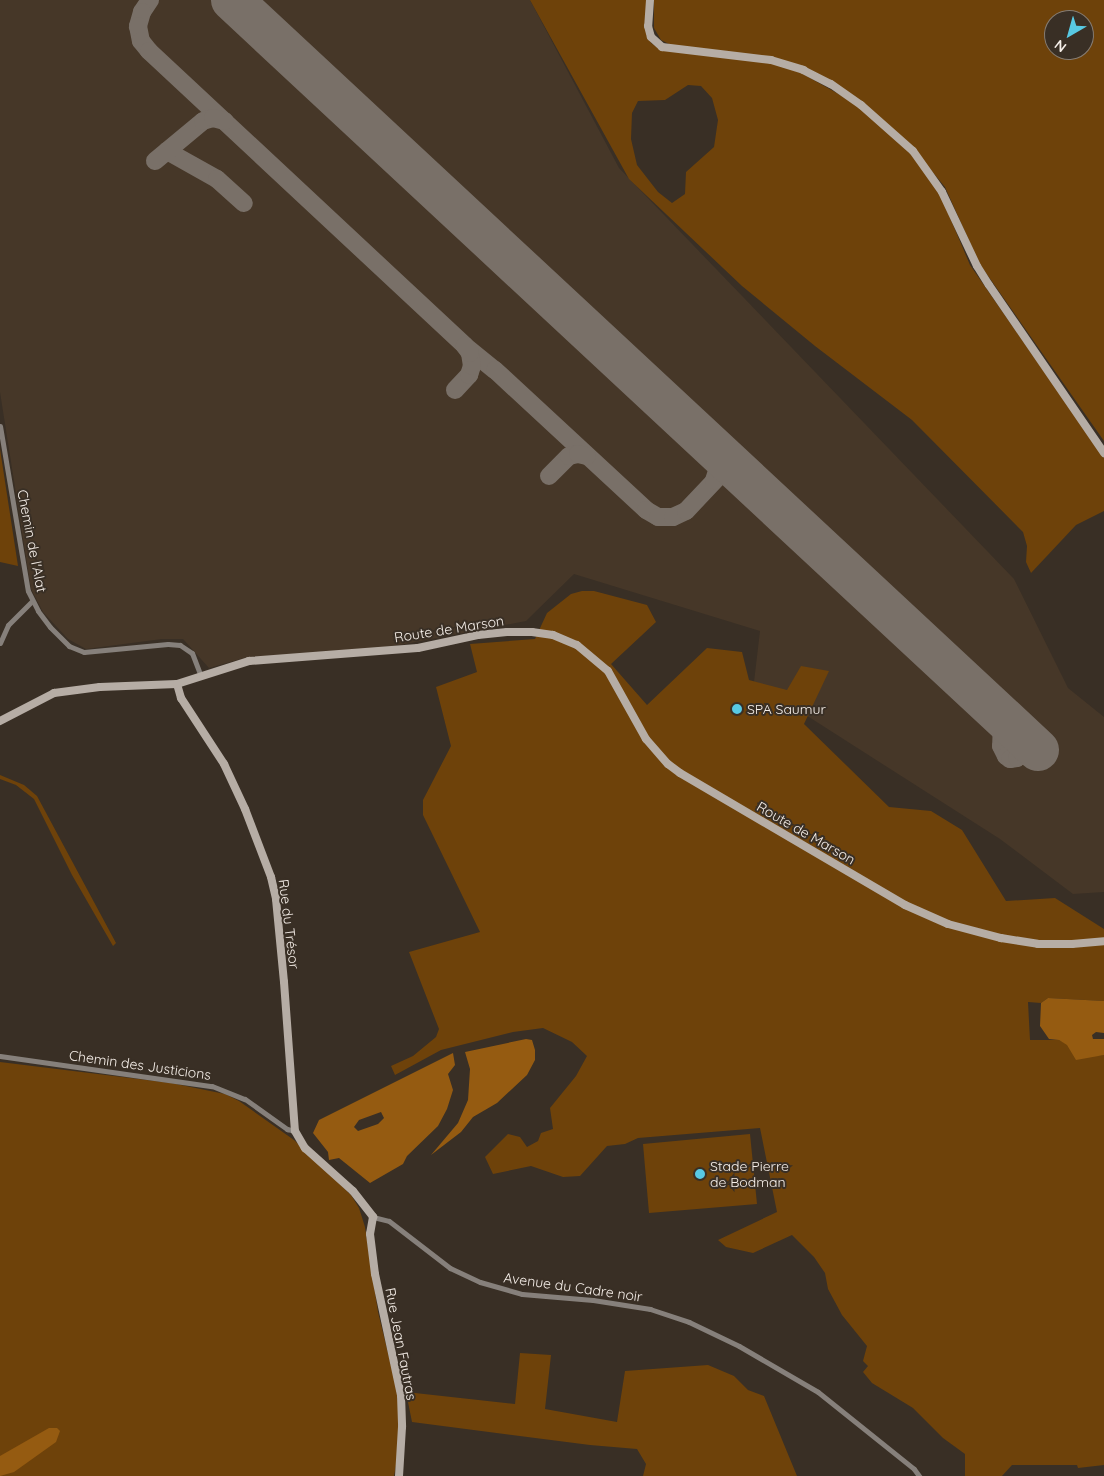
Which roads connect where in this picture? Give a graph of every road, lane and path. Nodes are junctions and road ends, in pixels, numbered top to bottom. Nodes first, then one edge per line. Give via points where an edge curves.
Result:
1 (650, 0) edge
2 (0, 426) edge
3 (1104, 453) edge
4 (32, 602) junction
5 (0, 642) edge
6 (201, 676) junction
7 (176, 684) junction
8 (0, 721) edge
9 (1104, 941) edge
10 (0, 1056) edge
11 (294, 1131) junction
12 (372, 1217) junction
13 (399, 1476) edge
14 (919, 1476) edge

1 - 3 street via 648,26 651,37 662,47 771,60 803,70 861,105 895,135 928,171 953,213 977,266
2 - 4 street, Chemin de l'Alat via 22,563
4 - 5 street via 8,625
4 - 6 street, Chemin de l'Alat via 60,638 78,650 92,653 180,645 192,653
6 - 7 street, Route de Marson
6 - 9 street, Route de Marson via 249,661 418,648 507,632 552,635 577,645 608,672 646,739 674,769 905,905 948,924 1001,938 1038,944
7 - 8 street, Route de Marson via 100,687 54,693
7 - 11 street, Rue du Trésor via 181,698 224,764 271,877 284,982
10 - 11 street, Chemin des Justicions via 212,1086 245,1099 281,1126
11 - 12 street via 305,1148 353,1191
12 - 13 street, Rue Jean Fautras via 370,1234 375,1274 401,1395
12 - 14 street, Avenue du Cadre noir via 389,1221 450,1268 480,1282 522,1294 650,1309 689,1322 739,1346 818,1392

